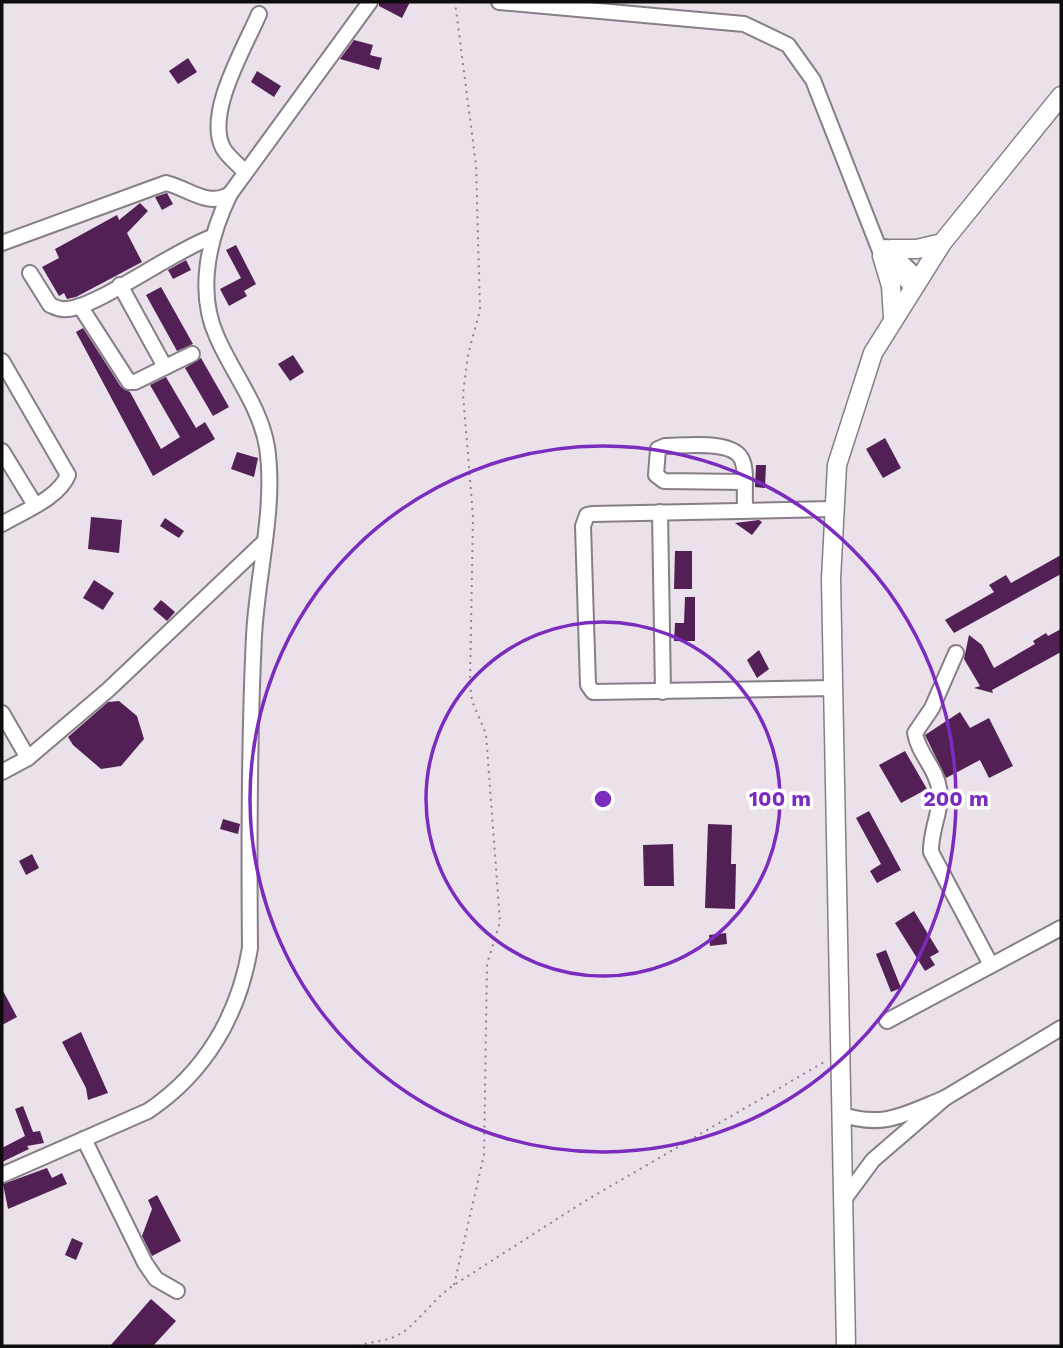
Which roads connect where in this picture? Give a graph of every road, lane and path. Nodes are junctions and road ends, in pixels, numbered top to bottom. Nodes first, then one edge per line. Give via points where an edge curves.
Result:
1 (370, 2) edge
2 (454, 2) edge
3 (499, 2) edge
4 (259, 14) dead end
5 (1061, 96) edge
6 (245, 172) junction
7 (230, 194) junction
8 (212, 237) junction
9 (2, 243) edge
10 (942, 243) junction
11 (884, 250) junction
12 (30, 274) dead end
13 (915, 282) junction
14 (120, 285) junction
15 (80, 306) junction
16 (893, 317) junction
17 (192, 354) dead end
18 (2, 361) edge
19 (165, 367) junction
20 (2, 451) edge
21 (744, 482) junction
22 (35, 505) junction
23 (833, 509) junction
24 (745, 510) junction
25 (660, 512) junction
26 (2, 524) edge
27 (263, 542) junction
28 (956, 653) dead end
29 (833, 688) junction
30 (663, 692) junction
31 (2, 713) edge
32 (29, 758) junction
33 (2, 772) edge
34 (1061, 928) edge
35 (991, 965) junction
36 (887, 1021) dead end
37 (1061, 1028) edge
38 (839, 1053) junction
39 (945, 1098) junction
40 (841, 1114) junction
41 (84, 1139) junction
42 (2, 1175) edge
43 (842, 1202) junction
44 (454, 1285) junction
45 (177, 1291) dead end
46 (358, 1346) edge
47 (846, 1346) edge

1 - 6 street
2 - 44 path via 477,165 480,310 463,394 473,516 470,684 471,701 486,734 500,922 487,964 484,1155
3 - 11 street via 744,23 788,45 813,80
4 - 6 street via 221,103 218,121 223,148
5 - 10 main road
6 - 7 street
7 - 8 street
7 - 9 street via 220,201 207,199 166,183
8 - 14 street via 188,245
8 - 27 street via 208,310 216,335 253,404 267,447
10 - 11 main road
10 - 13 main road
11 - 13 street
11 - 16 main road
12 - 15 street via 50,305 64,310
13 - 16 main road
14 - 15 street
14 - 19 street
15 - 19 street via 129,382
16 - 23 main road via 873,352 845,435
17 - 19 street
18 - 22 street via 68,475 65,483
20 - 22 street
21 - 21 street via 664,481 656,475 658,449 725,447 743,461
21 - 24 street
22 - 26 street
23 - 24 street
23 - 29 main road
24 - 25 street
25 - 30 street
25 - 30 street via 592,514 583,526 589,689 598,693
27 - 32 street via 108,690
27 - 41 street via 254,635 250,948 245,978 224,1028 184,1083 148,1111
28 - 35 street via 932,708 915,733 939,787 931,852
29 - 30 street
29 - 38 main road
31 - 32 street
32 - 33 street
34 - 35 street
35 - 36 street
37 - 39 street
38 - 40 main road
38 - 44 path via 585,1201
39 - 40 street via 875,1123
39 - 43 street via 873,1160
40 - 43 main road
41 - 42 street
41 - 45 street via 145,1263 156,1279
43 - 47 main road
44 - 46 path via 434,1299 403,1333

